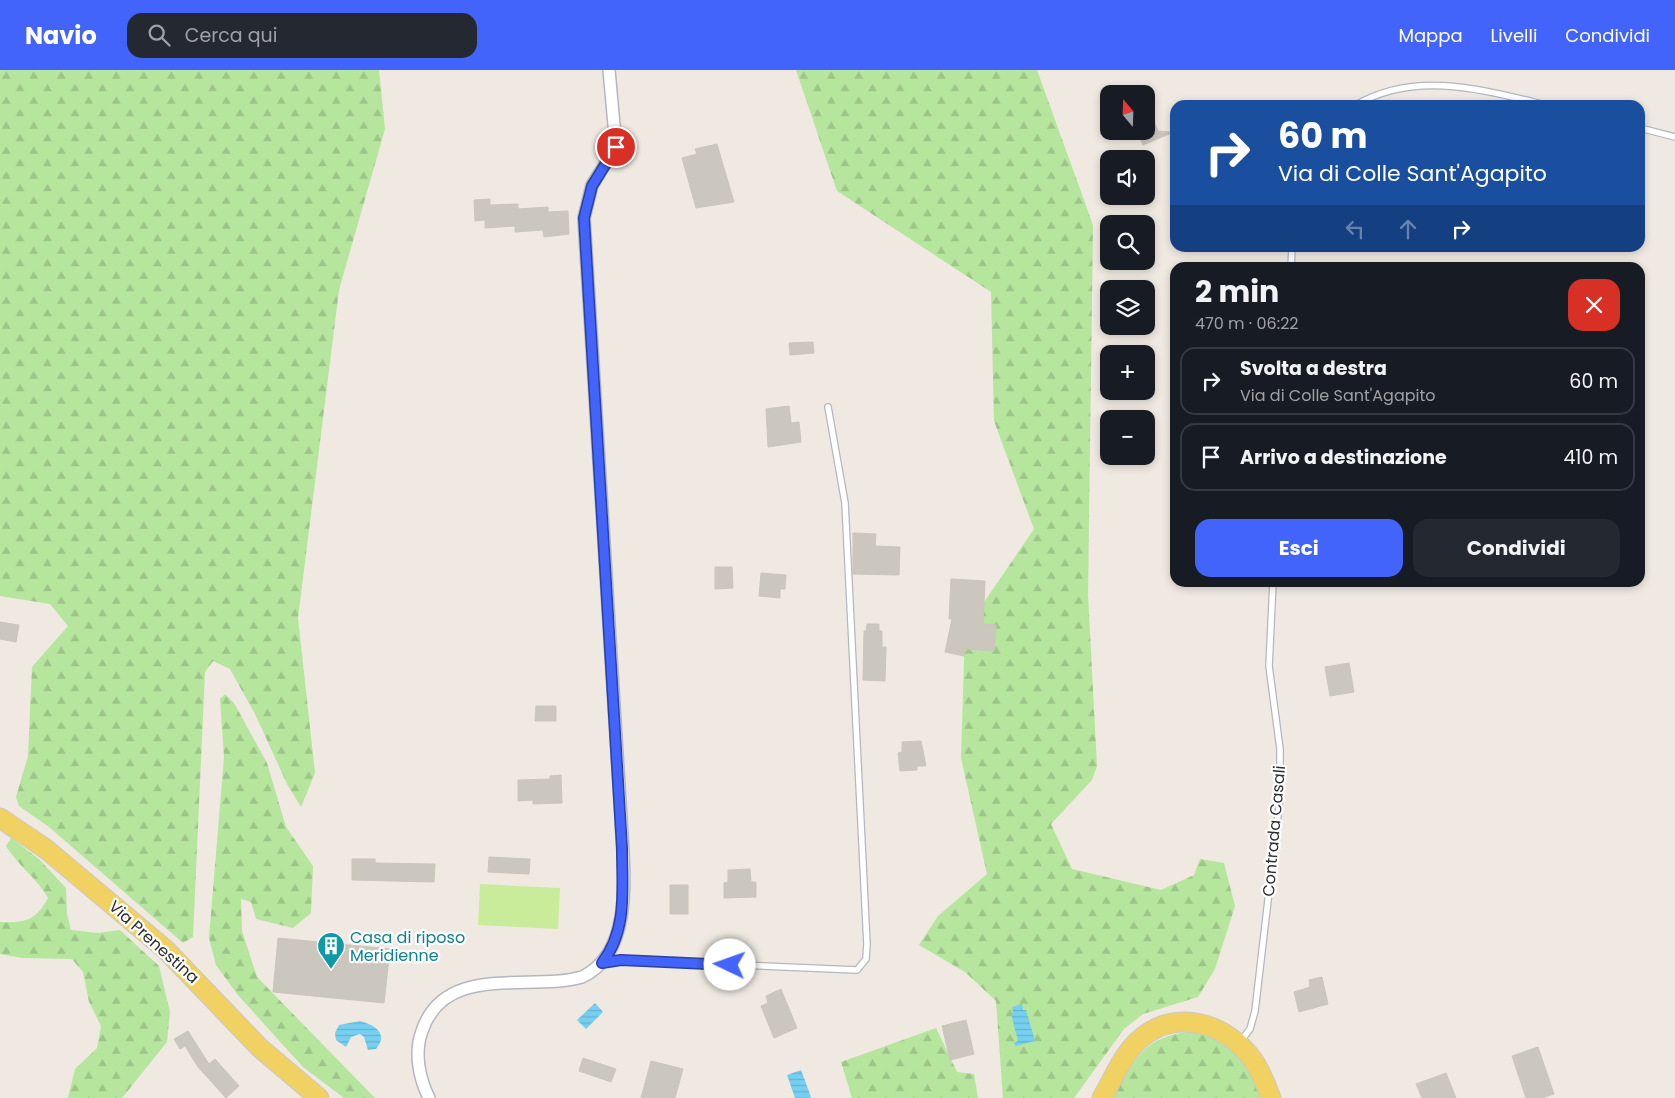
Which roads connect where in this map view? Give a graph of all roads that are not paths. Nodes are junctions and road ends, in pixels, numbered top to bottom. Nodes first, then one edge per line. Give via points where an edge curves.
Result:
1 (609, 70) edge
2 (1367, 100) edge
3 (1525, 100) edge
4 (1645, 129) edge
5 (1675, 137) edge
6 (828, 406) dead end
7 (1273, 587) edge
8 (0, 818) edge
9 (602, 963) junction
10 (1238, 1044) junction
11 (319, 1098) edge
12 (428, 1098) edge
13 (1102, 1098) edge
14 (1271, 1098) edge

1 - 9 street via 616,147 592,186 584,218 622,848 620,926 615,942
2 - 3 lane via 1393,88 1429,84 1473,88
4 - 5 lane
6 - 9 lane via 845,503 866,959 857,970 626,960
7 - 10 lane, Contrada Casali via 1269,666 1280,749 1280,798 1256,1011 1250,1028
8 - 11 main road, Via Prenestina via 27,835 182,964 260,1048
9 - 12 street via 578,978 476,986 444,1000 427,1019 419,1038 419,1065
10 - 13 main road via 1216,1028 1203,1024 1187,1021 1165,1024 1136,1042
10 - 14 main road via 1258,1067

